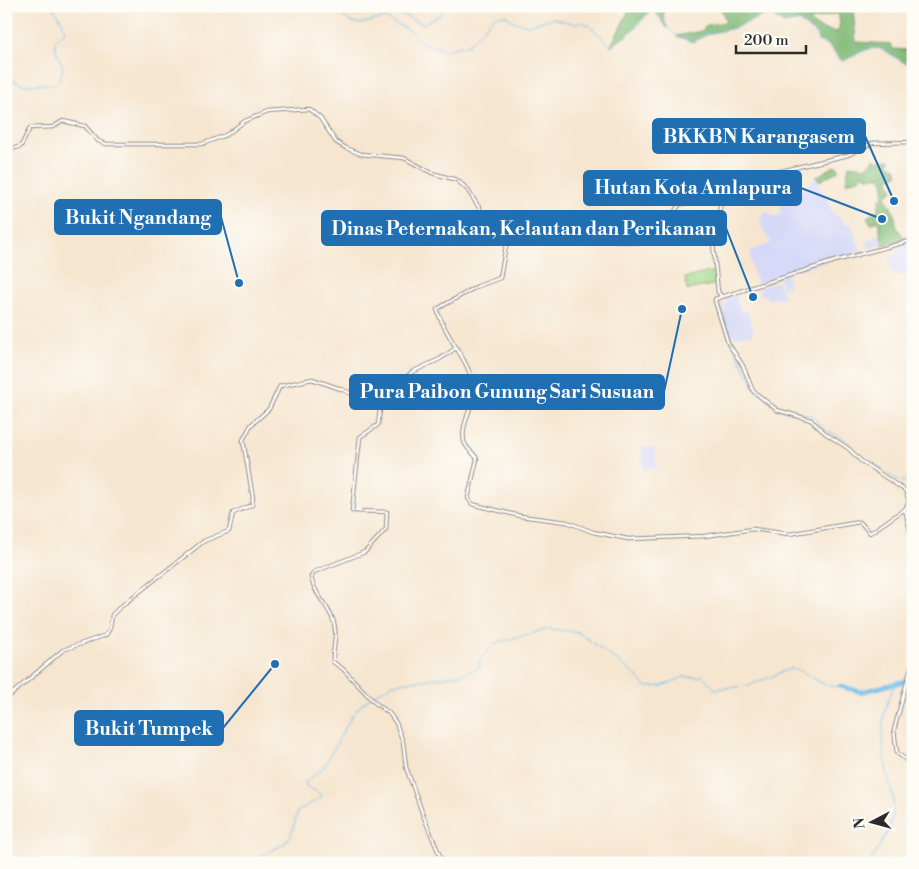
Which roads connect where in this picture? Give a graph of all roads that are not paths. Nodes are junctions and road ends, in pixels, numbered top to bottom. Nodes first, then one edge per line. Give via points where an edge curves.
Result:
1 (913, 142) edge
2 (6, 151) edge
3 (720, 191) junction
4 (508, 235) junction
5 (913, 240) edge
6 (718, 292) junction
7 (722, 297) junction
8 (715, 299) junction
9 (456, 348) junction
10 (381, 398) junction
11 (905, 509) junction
12 (913, 543) edge
13 (913, 660) edge
14 (6, 699) edge
15 (913, 765) edge
16 (443, 863) edge

1 - 3 street via 872,143 844,156 752,178
2 - 4 street via 21,146 30,128 53,127 64,121 85,126 98,141 106,144 197,145 219,138 245,121 271,111 309,109 318,115 336,142 356,152 400,158 457,180 491,226
3 - 4 street via 679,205 659,235 641,242 618,241 594,234 562,238
3 - 6 street via 719,220 713,244
4 - 9 street via 500,278 436,309
5 - 7 street
6 - 7 street
6 - 8 street
7 - 8 street
8 - 11 street via 728,343 753,391 777,410 810,420 861,461 905,490 909,501
9 - 10 street via 409,374
9 - 11 street via 473,384 464,436 466,447 477,459 468,498 476,506 567,522 593,532 628,539 705,536 753,529 789,534 860,522 870,533
10 - 14 street via 363,399 312,379 280,386 269,409 244,435 242,445 252,505 233,513 229,531 206,539 120,607 112,616 106,635 63,650
10 - 16 street via 378,425 362,434 359,440 352,511 387,512 386,529 364,552 311,575 316,592 334,622 336,644 332,660 396,723 405,764
11 - 12 street
13 - 15 street via 894,734 897,753

